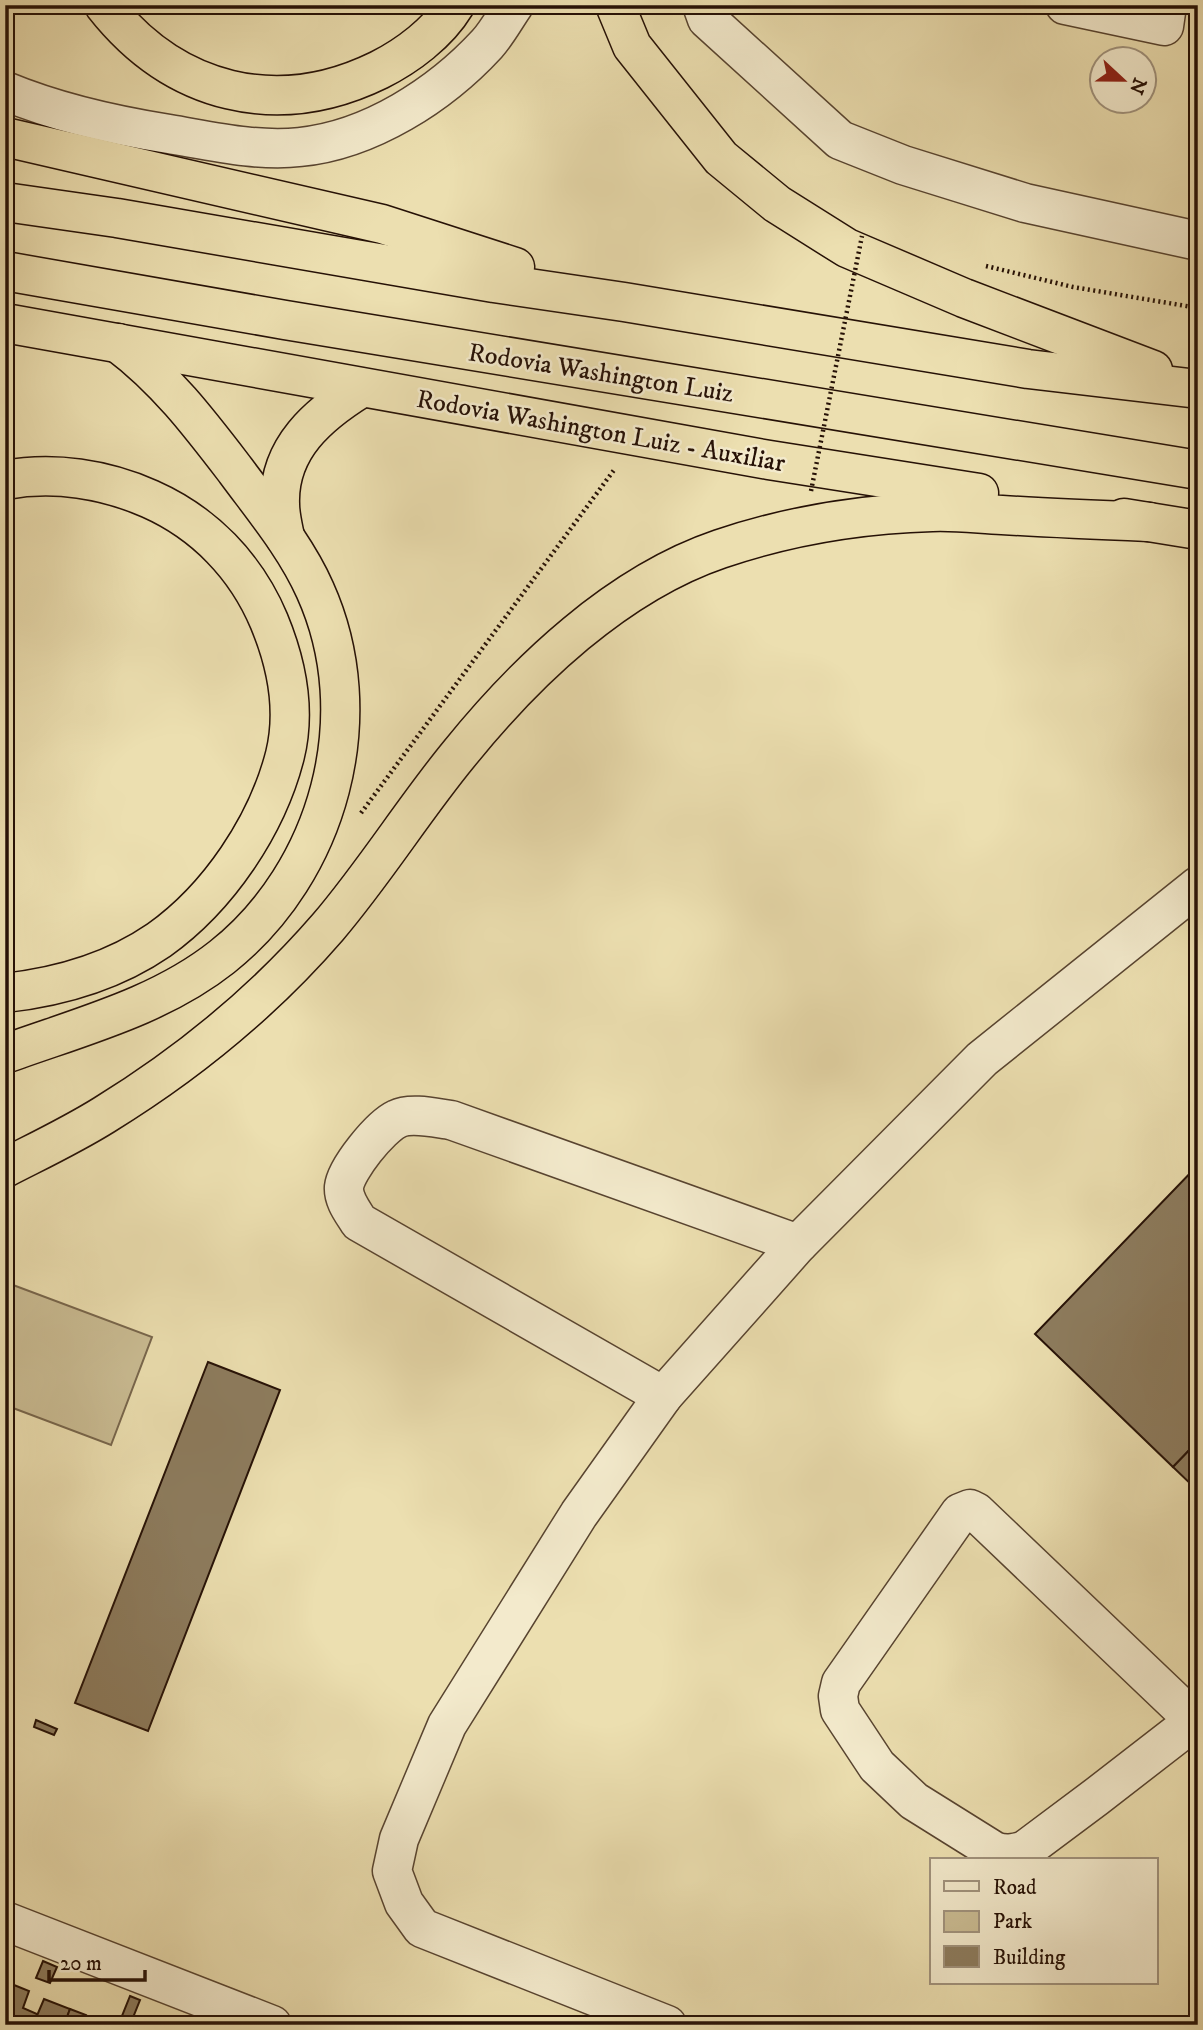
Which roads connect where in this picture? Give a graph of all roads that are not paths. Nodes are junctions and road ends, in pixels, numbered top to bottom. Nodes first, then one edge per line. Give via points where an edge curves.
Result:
1 (104, 5) edge
2 (455, 5) edge
3 (514, 5) edge
4 (615, 5) edge
5 (702, 5) edge
6 (1065, 5) edge
7 (1167, 5) edge
8 (11, 94) edge
9 (5, 137) edge
10 (5, 202) edge
11 (1198, 241) edge
12 (5, 271) edge
13 (624, 302) junction
14 (5, 323) edge
15 (116, 341) junction
16 (362, 388) junction
17 (1198, 388) edge
18 (1198, 470) edge
19 (5, 480) edge
20 (1149, 522) junction
21 (1198, 530) edge
22 (285, 537) junction
23 (1198, 886) edge
24 (5, 992) edge
25 (5, 1054) edge
26 (5, 1168) edge
27 (798, 1244) junction
28 (663, 1396) junction
29 (1196, 1719) edge
30 (5, 1921) edge
31 (272, 2025) edge
32 (667, 2025) edge

1 - 2 highway via 162,61 215,86 275,97 334,89 399,60
3 - 8 street via 479,52 398,117 300,147 235,146 147,131 77,117
4 - 17 highway via 632,46 721,158 811,228 846,248 964,298
5 - 11 street via 707,19 840,140 903,166 1025,203
6 - 7 street via 1164,26
9 - 13 highway via 382,224
10 - 13 highway
12 - 18 highway, Rodovia Washington Luiz
13 - 17 highway via 1028,369
14 - 15 highway, Rodovia Washington Luiz - Auxiliar
15 - 16 highway, Rodovia Washington Luiz - Auxiliar
15 - 22 highway via 191,411
16 - 20 highway, Rodovia Washington Luiz - Auxiliar
16 - 22 highway via 317,419 292,453 280,503
19 - 24 highway via 72,478 129,489 200,527 246,577 262,606 289,694 285,755 270,796 231,869 209,895 158,940 130,956 88,975
20 - 21 highway, Rodovia Washington Luiz - Auxiliar
20 - 26 highway via 934,512 876,516 771,534 679,566 583,627 511,694 458,755 327,928 268,990 168,1073 102,1117
22 - 25 highway via 327,618 340,686 338,757 317,830 299,866 261,921 221,958 188,980 119,1015
23 - 27 street via 982,1059
27 - 28 street
27 - 28 street via 451,1120 398,1118 350,1168 344,1189 359,1222
28 - 32 street via 579,1514 447,1725 399,1839 392,1871 404,1903 422,1927
29 - 29 street via 970,1509 960,1513 841,1683 838,1696 840,1710 877,1766 914,1801 1004,1854 1024,1850
30 - 31 street

